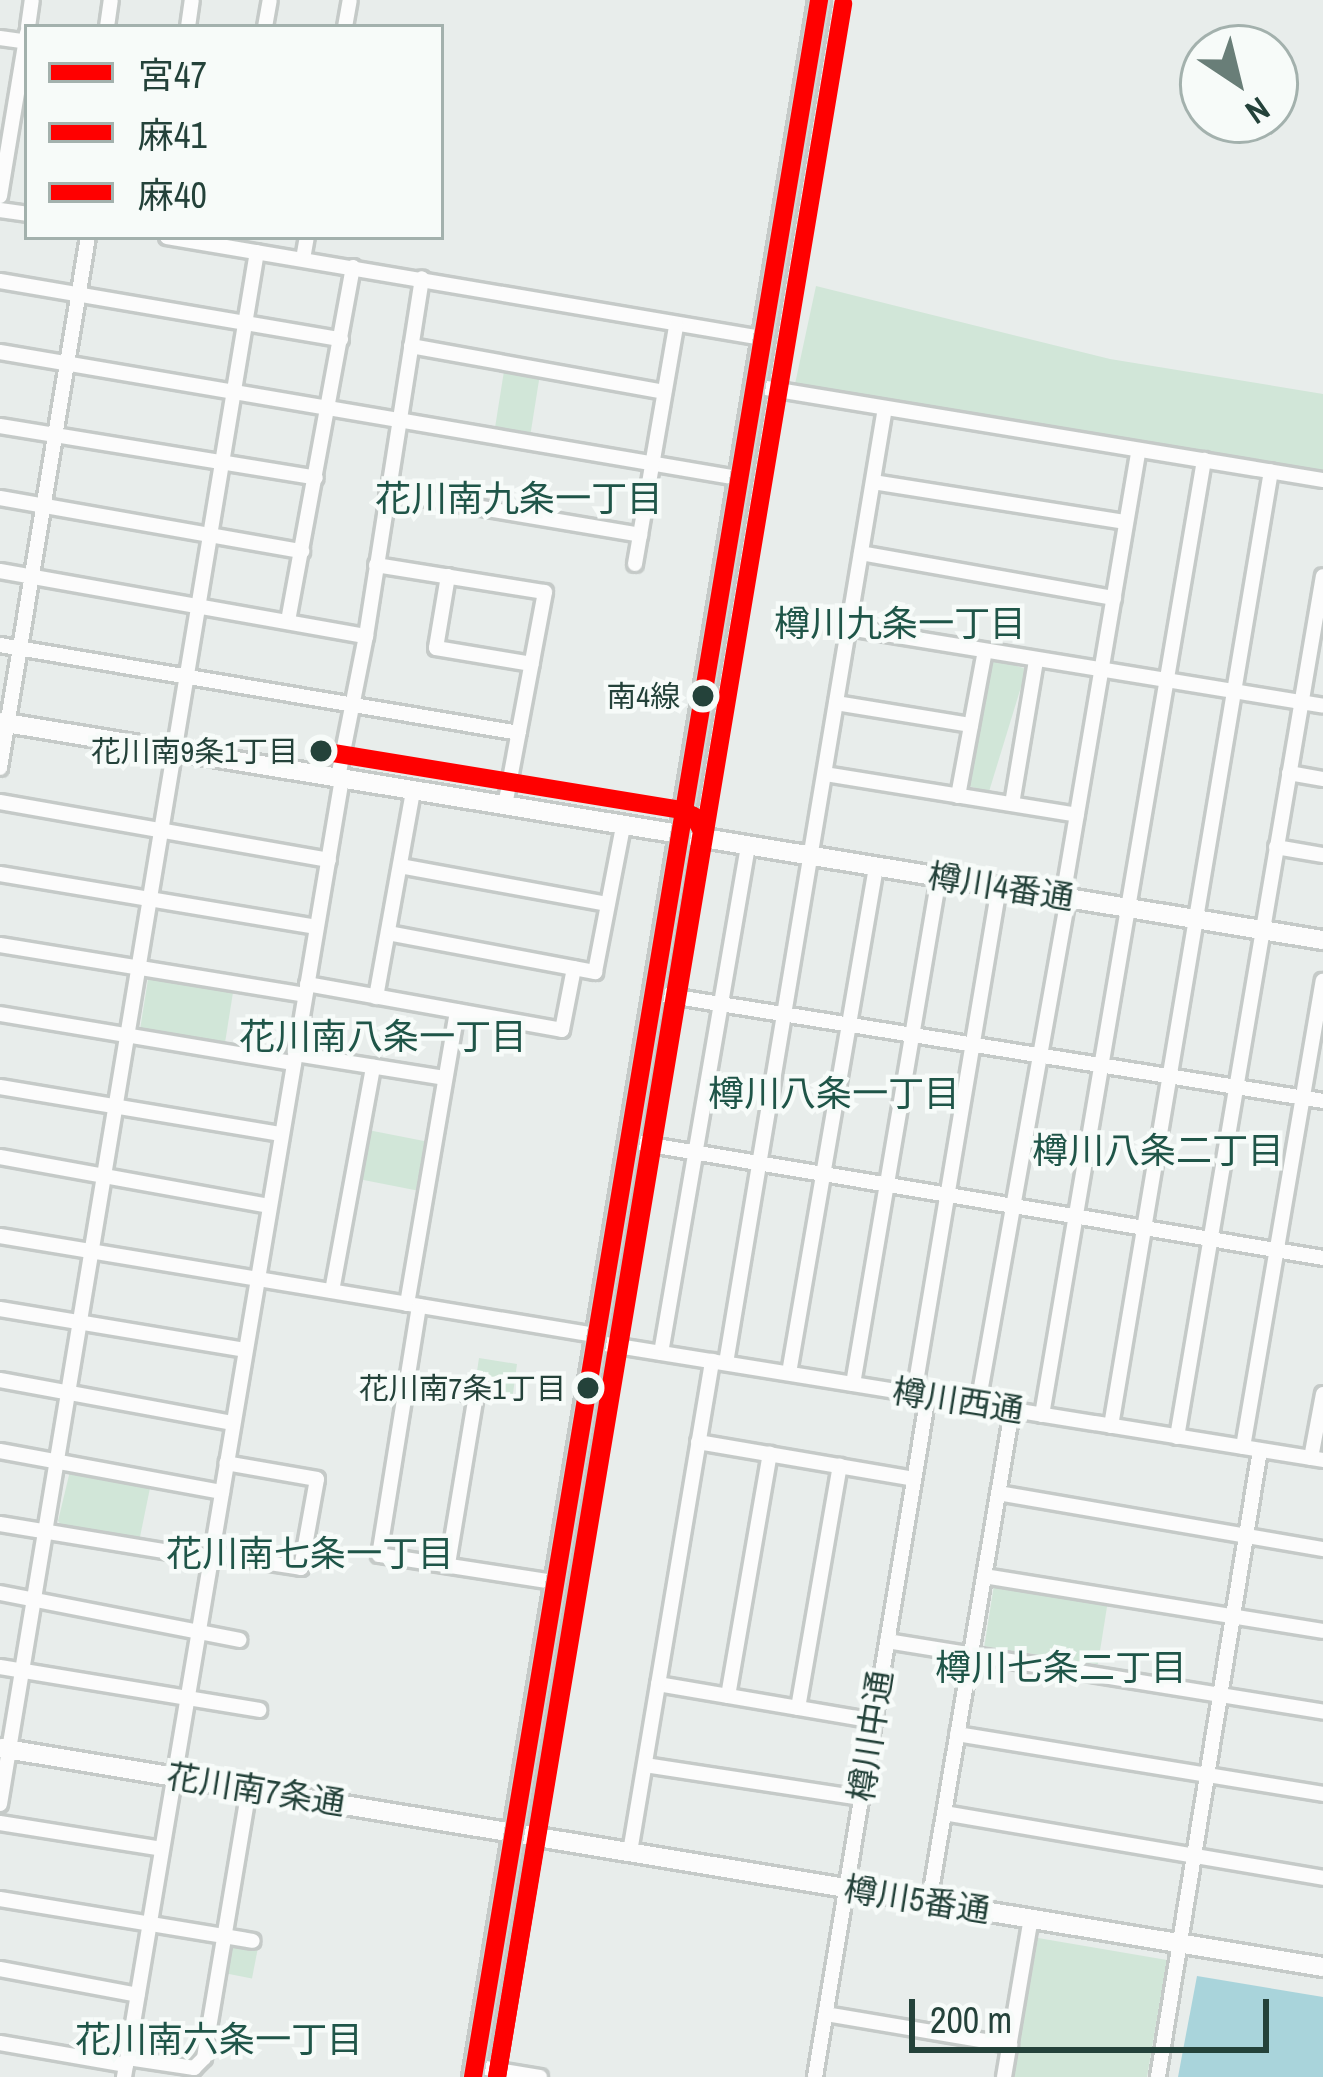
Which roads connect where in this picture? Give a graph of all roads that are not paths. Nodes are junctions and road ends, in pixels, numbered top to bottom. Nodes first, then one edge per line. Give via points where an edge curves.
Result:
1 (819, 0) edge
2 (24, 54) edge
3 (0, 196) edge
4 (88, 240) edge
5 (306, 240) edge
6 (230, 242) edge
7 (257, 252) junction
8 (303, 259) junction
9 (353, 267) junction
10 (422, 278) junction
11 (0, 281) edge
12 (81, 294) junction
13 (245, 322) junction
14 (676, 326) junction
15 (762, 338) junction
16 (341, 339) junction
17 (411, 346) junction
18 (0, 352) edge
19 (68, 363) junction
20 (754, 386) junction
21 (233, 391) junction
22 (664, 392) junction
23 (329, 407) junction
24 (885, 408) junction
25 (399, 419) junction
26 (0, 426) edge
27 (56, 435) junction
28 (1139, 449) junction
29 (1204, 460) junction
30 (650, 463) junction
31 (222, 464) junction
32 (1271, 471) junction
33 (316, 478) junction
34 (738, 478) junction
35 (1323, 480) edge
36 (873, 482) junction
37 (387, 492) junction
38 (0, 498) edge
39 (44, 505) junction
40 (1126, 522) junction
41 (210, 532) junction
42 (640, 535) junction
43 (302, 551) junction
44 (861, 553) junction
45 (635, 563) dead end
46 (376, 565) junction
47 (0, 571) edge
48 (31, 576) junction
49 (448, 576) junction
50 (1323, 576) edge
51 (1114, 598) junction
52 (198, 604) junction
53 (288, 621) junction
54 (849, 628) junction
55 (1318, 632) edge
56 (366, 636) junction
57 (0, 644) edge
58 (20, 648) junction
59 (985, 651) junction
60 (1036, 660) junction
61 (532, 664) junction
62 (1101, 671) junction
63 (186, 676) junction
64 (1167, 682) junction
65 (1236, 693) junction
66 (836, 703) junction
67 (1301, 703) junction
68 (352, 705) junction
69 (1323, 706) edge
70 (4, 722) edge
71 (971, 725) junction
72 (519, 733) junction
73 (174, 750) junction
74 (0, 768) edge
75 (1289, 773) junction
76 (825, 774) junction
77 (340, 779) junction
78 (1323, 779) edge
79 (413, 791) junction
80 (958, 796) junction
81 (0, 802) edge
82 (1012, 805) junction
83 (505, 806) junction
84 (1077, 815) junction
85 (623, 826) junction
86 (161, 828) junction
87 (678, 834) junction
88 (748, 846) junction
89 (1276, 847) junction
90 (1323, 855) edge
91 (812, 856) junction
92 (328, 860) junction
93 (400, 866) junction
94 (876, 867) junction
95 (0, 874) edge
96 (939, 877) junction
97 (999, 887) junction
98 (150, 897) junction
99 (1065, 898) junction
100 (608, 904) junction
101 (1128, 908) junction
102 (1198, 920) junction
103 (317, 927) junction
104 (1261, 930) junction
105 (388, 933) junction
106 (1323, 940) edge
107 (0, 945) edge
108 (140, 964) junction
109 (574, 968) junction
110 (1323, 981) edge
111 (306, 990) junction
112 (652, 993) junction
113 (376, 997) junction
114 (722, 1004) junction
115 (457, 1011) junction
116 (0, 1014) edge
117 (784, 1014) junction
118 (847, 1024) junction
119 (1319, 1024) edge
120 (912, 1034) junction
121 (127, 1036) junction
122 (974, 1044) junction
123 (1039, 1054) junction
124 (294, 1059) junction
125 (1101, 1065) junction
126 (373, 1067) junction
127 (1170, 1076) junction
128 (445, 1078) junction
129 (1235, 1086) junction
130 (0, 1088) edge
131 (1303, 1097) junction
132 (1323, 1100) edge
133 (116, 1105) junction
134 (281, 1135) junction
135 (627, 1142) junction
136 (698, 1154) junction
137 (0, 1157) edge
138 (761, 1164) junction
139 (105, 1174) junction
140 (823, 1174) junction
141 (887, 1185) junction
142 (949, 1196) junction
143 (269, 1206) junction
144 (1012, 1206) junction
145 (1076, 1217) junction
146 (1146, 1228) junction
147 (0, 1236) edge
148 (1210, 1239) junction
149 (1277, 1250) junction
150 (92, 1251) junction
151 (1323, 1258) edge
152 (257, 1279) junction
153 (332, 1291) junction
154 (413, 1305) junction
155 (0, 1309) edge
156 (80, 1322) junction
157 (594, 1338) junction
158 (245, 1350) junction
159 (661, 1353) junction
160 (719, 1362) junction
161 (789, 1373) junction
162 (0, 1380) edge
163 (406, 1383) junction
164 (853, 1384) junction
165 (69, 1391) junction
166 (1323, 1394) edge
167 (921, 1395) junction
168 (978, 1404) junction
169 (1012, 1410) junction
170 (1042, 1414) junction
171 (233, 1423) junction
172 (1111, 1426) junction
173 (1177, 1437) junction
174 (698, 1442) junction
175 (1243, 1448) junction
176 (1260, 1450) junction
177 (0, 1451) edge
178 (770, 1454) junction
179 (1317, 1459) edge
180 (57, 1460) junction
181 (226, 1463) junction
182 (840, 1466) junction
183 (914, 1479) junction
184 (222, 1492) junction
185 (998, 1493) junction
186 (0, 1523) edge
187 (45, 1531) junction
188 (1247, 1536) junction
189 (1323, 1549) edge
190 (211, 1556) junction
191 (448, 1565) junction
192 (984, 1576) junction
193 (554, 1582) junction
194 (0, 1593) edge
195 (34, 1599) junction
196 (1234, 1616) junction
197 (1323, 1630) edge
198 (198, 1632) junction
199 (239, 1640) dead end
200 (887, 1641) junction
201 (971, 1653) junction
202 (0, 1667) edge
203 (22, 1671) junction
204 (658, 1684) junction
205 (1222, 1695) junction
206 (728, 1696) junction
207 (188, 1699) junction
208 (798, 1708) junction
209 (259, 1709) dead end
210 (1323, 1712) edge
211 (874, 1721) junction
212 (957, 1735) junction
213 (4, 1748) edge
214 (645, 1765) junction
215 (1208, 1775) junction
216 (175, 1776) junction
217 (249, 1789) junction
218 (1323, 1794) edge
219 (861, 1798) junction
220 (0, 1804) edge
221 (944, 1813) junction
222 (0, 1822) edge
223 (512, 1832) junction
224 (162, 1849) junction
225 (630, 1852) junction
226 (1194, 1856) junction
227 (1323, 1878) edge
228 (846, 1888) junction
229 (0, 1899) edge
230 (928, 1901) junction
231 (1031, 1918) junction
232 (150, 1923) junction
233 (225, 1936) junction
234 (253, 1941) dead end
235 (1180, 1943) junction
236 (1323, 1967) edge
237 (0, 1970) edge
238 (138, 1995) junction
239 (826, 2014) junction
240 (0, 2043) edge
241 (1010, 2044) junction
242 (126, 2067) edge
243 (474, 2072) edge
244 (540, 2077) edge
245 (815, 2077) edge
246 (1004, 2077) edge
247 (1158, 2077) edge

1 - 15 main road
2 - 3 street
4 - 12 street
5 - 8 street
6 - 7 street
7 - 8 street
7 - 13 street
8 - 9 street
9 - 10 street
9 - 16 street
10 - 14 street
10 - 17 street
11 - 12 street
12 - 13 street
12 - 19 street
13 - 16 street
13 - 21 street
14 - 15 street
14 - 22 street
15 - 20 main road
16 - 23 street
17 - 22 street
17 - 25 street
18 - 19 street
19 - 21 street
19 - 27 street
20 - 24 street
20 - 34 main road
21 - 23 street
21 - 31 street
22 - 30 street
23 - 25 street
23 - 33 street
24 - 28 street
24 - 36 street
25 - 30 street
25 - 37 street
26 - 27 street
27 - 31 street
27 - 39 street
28 - 29 street
28 - 40 street
29 - 32 street
29 - 64 street
30 - 34 street
30 - 42 street
31 - 33 street
31 - 41 street
32 - 35 street
32 - 65 street
33 - 43 street
34 - 87 main road
36 - 40 street
36 - 44 street
37 - 42 street
37 - 46 street
38 - 39 street
39 - 41 street
39 - 48 street
40 - 51 street
41 - 43 street
41 - 52 street
42 - 45 street
43 - 53 street
44 - 51 street
44 - 54 street
46 - 49 street
46 - 56 street
47 - 48 street
48 - 52 street
48 - 58 street
49 - 61 street via 436,648
49 - 61 street via 545,592
50 - 55 street
51 - 62 street
52 - 53 street
52 - 63 street
53 - 56 street
54 - 59 street
54 - 66 street
55 - 67 street
56 - 68 street
57 - 58 street
58 - 63 street
58 - 70 street
59 - 60 street
59 - 71 street
60 - 62 street
60 - 82 street
61 - 72 street
62 - 64 street
62 - 84 street
63 - 68 street
63 - 73 street
64 - 65 street
64 - 101 street
65 - 67 street
65 - 102 street
66 - 71 street
66 - 76 street
67 - 69 street
67 - 75 street
68 - 72 street
68 - 77 street
70 - 73 street, 樽川4番通
70 - 74 street
71 - 80 street
72 - 83 street
73 - 77 street, 樽川4番通
73 - 86 street
75 - 78 street
75 - 89 street
76 - 80 street
76 - 91 street
77 - 79 street, 樽川4番通
77 - 92 street
79 - 83 street, 樽川4番通
79 - 93 street
80 - 82 street
81 - 86 street
82 - 84 street
83 - 85 street, 樽川4番通
84 - 99 street
85 - 87 street, 樽川4番通
85 - 100 street
86 - 92 street
86 - 98 street
87 - 88 street, 樽川4番通
87 - 112 main road
88 - 91 street, 樽川4番通
88 - 114 street
89 - 90 street
89 - 104 street
91 - 94 street, 樽川4番通
91 - 117 street
92 - 103 street
93 - 100 street
93 - 105 street
94 - 96 street, 樽川4番通
94 - 118 street
95 - 98 street
96 - 97 street, 樽川4番通
96 - 120 street
97 - 99 street, 樽川4番通
97 - 122 street, 樽川中通
98 - 103 street
98 - 108 street
99 - 101 street, 樽川4番通
99 - 123 street
100 - 109 street via 596,972
101 - 102 street, 樽川4番通
101 - 125 street
102 - 104 street, 樽川4番通
102 - 127 street
103 - 111 street
104 - 106 street, 樽川4番通
104 - 129 street
105 - 109 street
105 - 113 street
107 - 108 street
108 - 111 street
108 - 121 street
109 - 115 street via 562,1030
110 - 119 street
111 - 113 street
111 - 124 street
112 - 114 street
112 - 135 main road
113 - 115 street
114 - 117 street
114 - 136 street
115 - 128 street
116 - 121 street
117 - 118 street
117 - 138 street
118 - 120 street
118 - 140 street
119 - 131 street
120 - 122 street
120 - 141 street
121 - 124 street
121 - 133 street
122 - 123 street
122 - 142 street, 樽川中通
123 - 125 street
123 - 144 street
124 - 126 street
124 - 134 street
125 - 127 street
125 - 145 street
126 - 128 street
126 - 153 street
127 - 129 street
127 - 146 street
128 - 154 street
129 - 131 street
129 - 148 street
130 - 133 street
131 - 132 street
131 - 149 street
133 - 134 street
133 - 139 street
134 - 143 street
135 - 136 street
135 - 157 main road
136 - 138 street
136 - 159 street
137 - 139 street
138 - 140 street
138 - 160 street
139 - 143 street
139 - 150 street
140 - 141 street
140 - 161 street
141 - 142 street
141 - 164 street
142 - 144 street
142 - 167 street, 樽川中通
143 - 152 street
144 - 145 street
144 - 168 street
145 - 146 street
145 - 170 street
146 - 148 street
146 - 172 street
147 - 150 street, 樽川西通
148 - 149 street
148 - 173 street
149 - 151 street
149 - 175 street
150 - 152 street, 樽川西通
150 - 156 street
152 - 153 street, 樽川西通
152 - 158 street
153 - 154 street, 樽川西通
154 - 157 street, 樽川西通
154 - 163 street
155 - 156 street
156 - 158 street
156 - 165 street
157 - 159 street, 樽川西通
157 - 193 main road
158 - 171 street
159 - 160 street, 樽川西通
160 - 161 street, 樽川西通
160 - 174 street
161 - 164 street, 樽川西通
162 - 165 street
163 - 191 street via 476,1395
163 - 191 street via 379,1555
164 - 167 street, 樽川西通
165 - 171 street
165 - 180 street
166 - 179 street
167 - 168 street, 樽川西通
167 - 183 street, 樽川中通
168 - 169 street, 樽川西通
169 - 170 street, 樽川西通
169 - 185 street
170 - 172 street, 樽川西通
171 - 181 street
172 - 173 street, 樽川西通
173 - 175 street, 樽川西通
174 - 178 street
174 - 204 street
175 - 176 street, 樽川西通
176 - 179 street, 樽川西通
176 - 188 street
177 - 180 street
178 - 182 street
178 - 206 street
180 - 184 street
180 - 187 street
181 - 184 street
181 - 190 street via 317,1479 301,1568
182 - 183 street
182 - 208 street
183 - 200 street, 樽川中通
184 - 190 street
185 - 188 street
185 - 192 street
186 - 187 street
187 - 190 street
187 - 195 street
188 - 189 street
188 - 196 street
190 - 198 street
191 - 193 street
192 - 196 street
192 - 201 street
193 - 223 main road
194 - 195 street
195 - 198 street
195 - 203 street
196 - 197 street
196 - 205 street
198 - 199 street
198 - 207 street
200 - 201 street
200 - 211 street, 樽川中通
201 - 205 street
201 - 212 street
202 - 203 street
203 - 207 street
203 - 213 street
204 - 206 street
204 - 214 street
205 - 210 street
205 - 215 street
206 - 208 street
207 - 209 street
207 - 216 street
208 - 211 street
211 - 219 street, 樽川中通
212 - 215 street
212 - 221 street
213 - 216 street, 花川南7条通
213 - 220 street
214 - 219 street
214 - 225 street
215 - 218 street
215 - 226 street
216 - 217 street, 花川南7条通
216 - 224 street
217 - 223 street, 花川南7条通
217 - 233 street
219 - 228 street, 樽川中通
221 - 226 street
221 - 230 street
222 - 224 street
223 - 225 street, 樽川5番通
223 - 243 main road
224 - 232 street
225 - 228 street, 樽川5番通
226 - 227 street
226 - 235 street
228 - 230 street, 樽川5番通
228 - 239 street, 樽川中通
229 - 232 street
230 - 231 street, 樽川5番通
231 - 235 street, 樽川5番通
231 - 241 street
232 - 233 street
232 - 238 street
233 - 234 street
233 - 242 street via 204,2058 194,2068
235 - 236 street, 樽川5番通
235 - 247 street
237 - 238 street
238 - 242 street
239 - 241 street
239 - 245 street, 樽川中通
240 - 242 street
241 - 246 street
243 - 244 street

